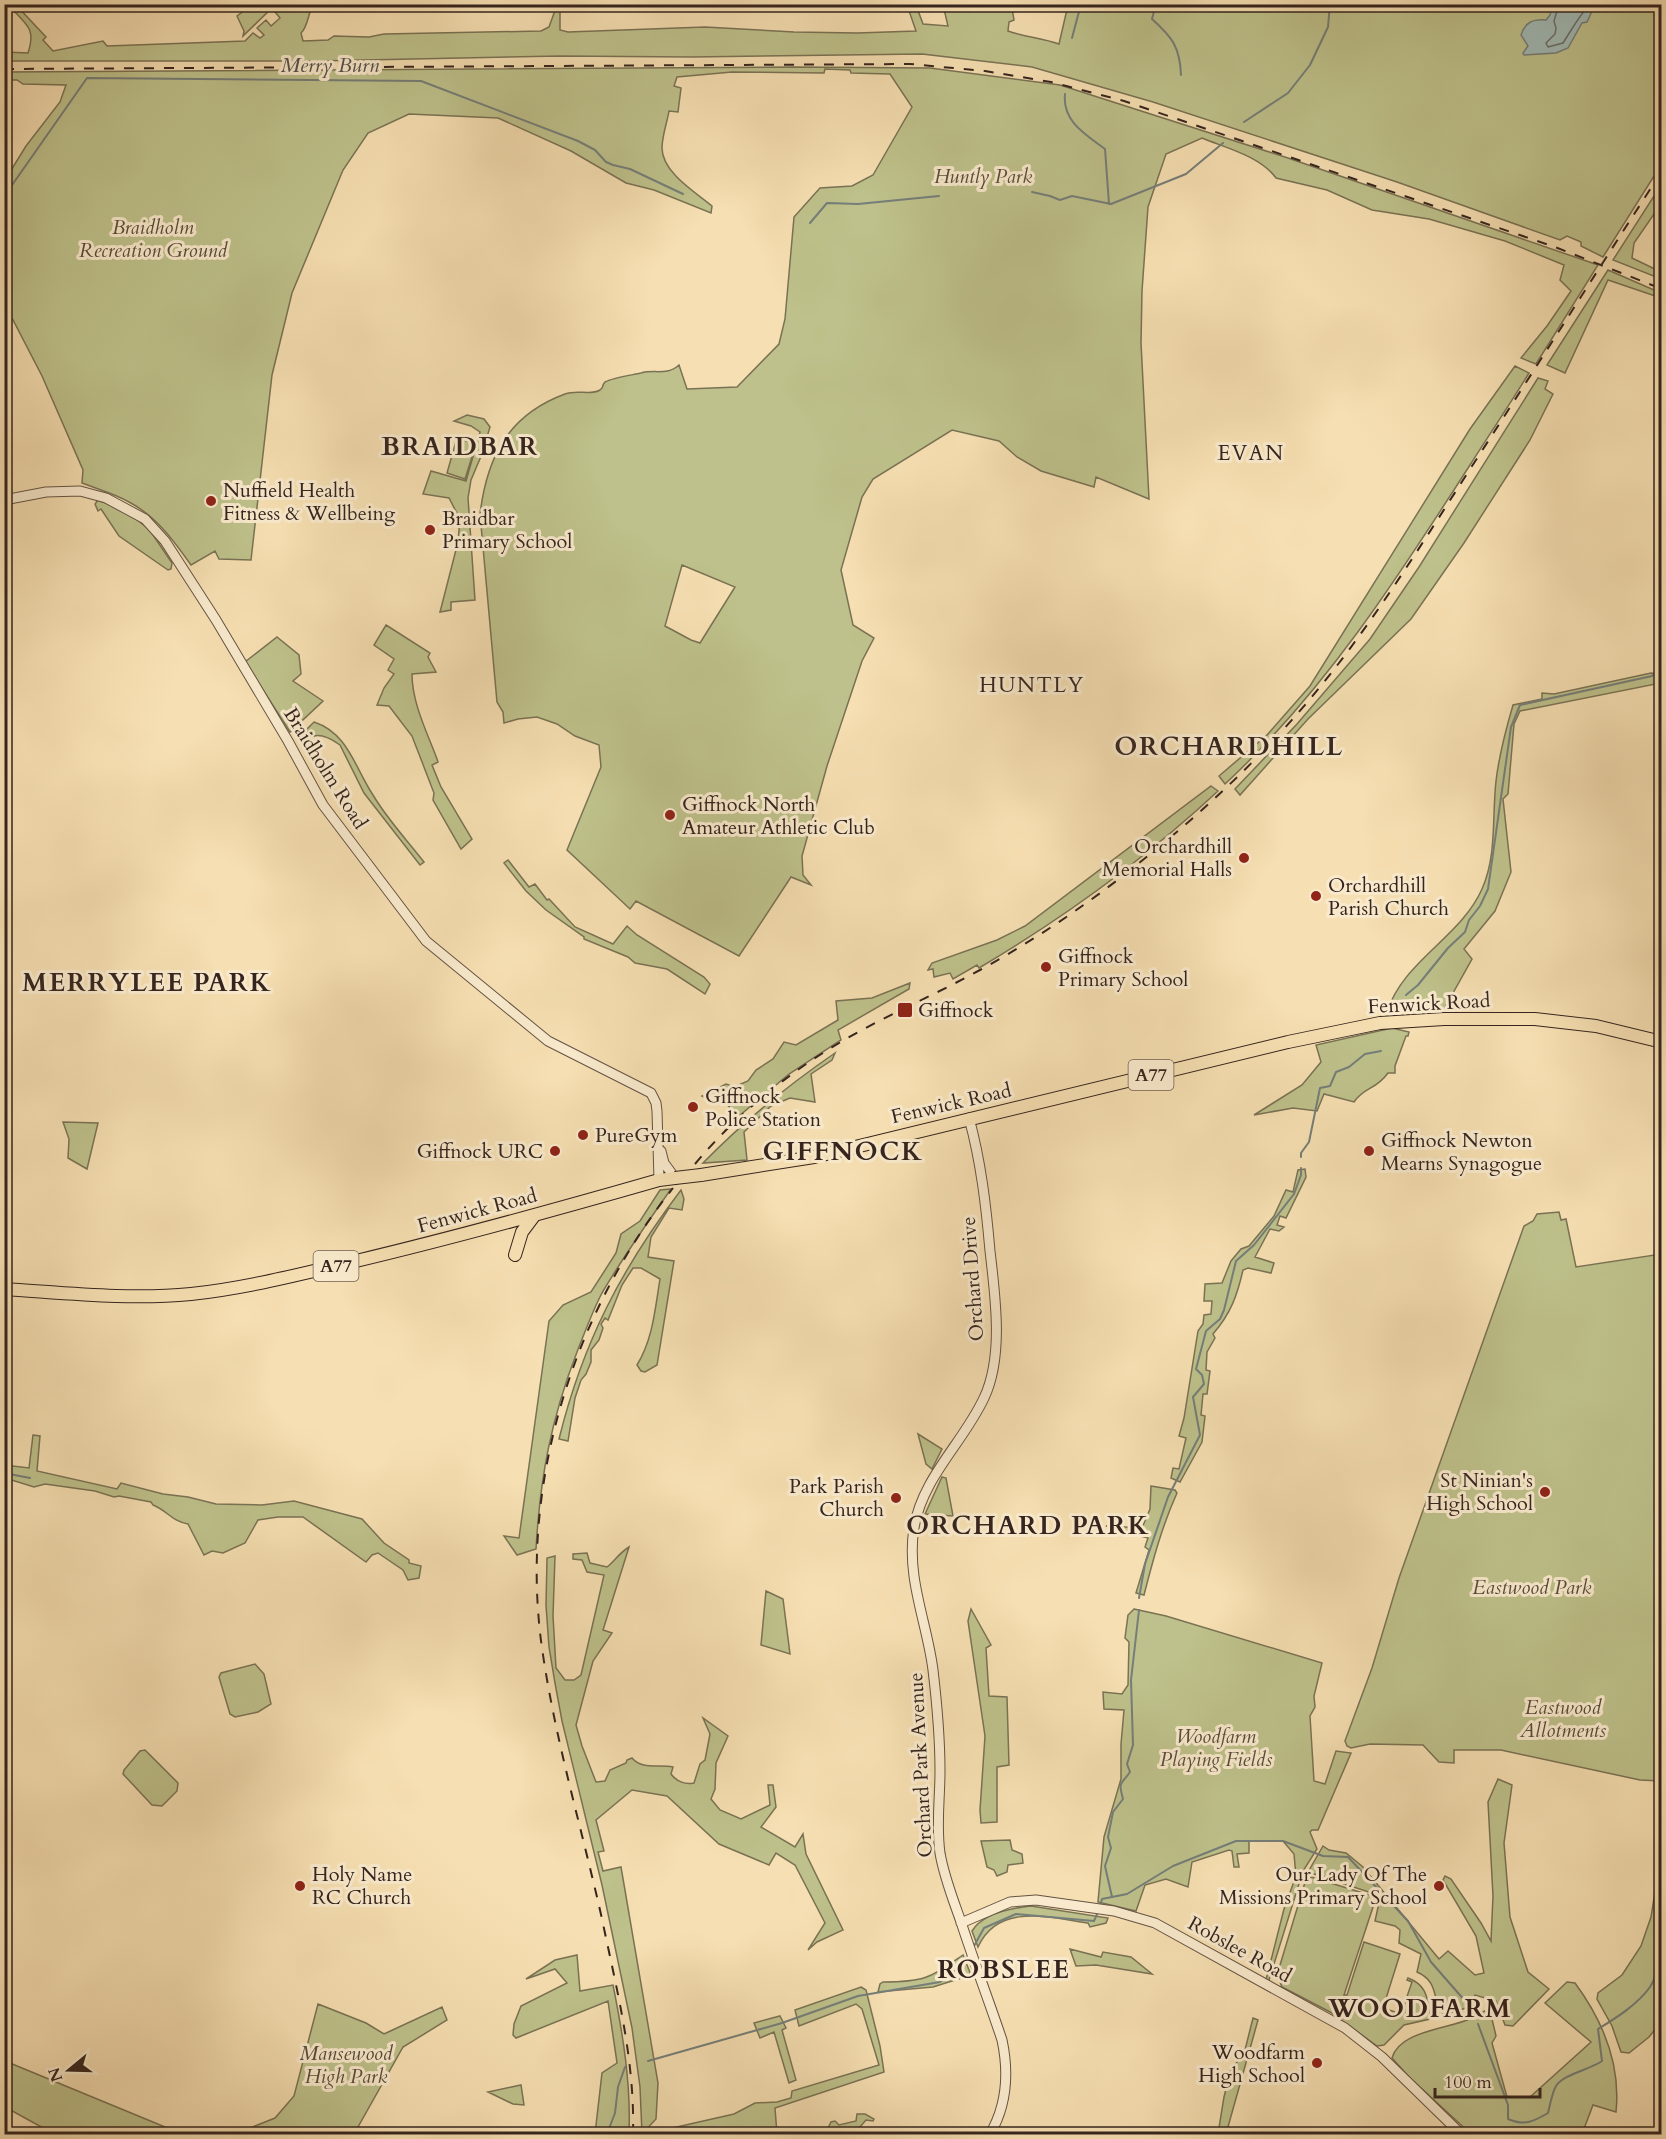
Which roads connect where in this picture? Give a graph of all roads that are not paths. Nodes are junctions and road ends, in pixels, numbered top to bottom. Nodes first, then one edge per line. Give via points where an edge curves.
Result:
1 (4, 500) edge
2 (1662, 1042) edge
3 (969, 1118) junction
4 (659, 1146) junction
5 (675, 1178) junction
6 (659, 1180) junction
7 (535, 1215) junction
8 (515, 1255) dead end
9 (4, 1289) edge
10 (944, 1462) joint
11 (961, 1923) junction
12 (990, 2134) edge
13 (1461, 2134) edge

1 - 4 street, Braidholm Road via 59,490 94,494 133,511 156,529 250,678 323,805 426,941 548,1041 650,1092 656,1103
2 - 3 main road, Fenwick Road / A77 via 1596,1026 1535,1019 1380,1023
3 - 5 main road, Fenwick Road / A77, bridge via 814,1157
3 - 10 street, Orchard Drive via 983,1177 997,1338 986,1395
4 - 5 street, Braidholm Road via 664,1163
4 - 6 street, Braidholm Road
5 - 6 main road, Fenwick Road / A77
6 - 7 main road, Fenwick Road / A77
7 - 8 main road via 522,1232
7 - 9 main road, Fenwick Road / A77 via 271,1281 210,1291 126,1297
10 - 11 street, Orchard Park Avenue via 920,1506 911,1552 936,1694 940,1854
11 - 12 street, Orchard Park Avenue via 1002,2040 1006,2065 1004,2099
11 - 13 street, Robslee Road via 996,1906 1022,1900 1099,1908 1155,1923 1345,2028 1382,2057

